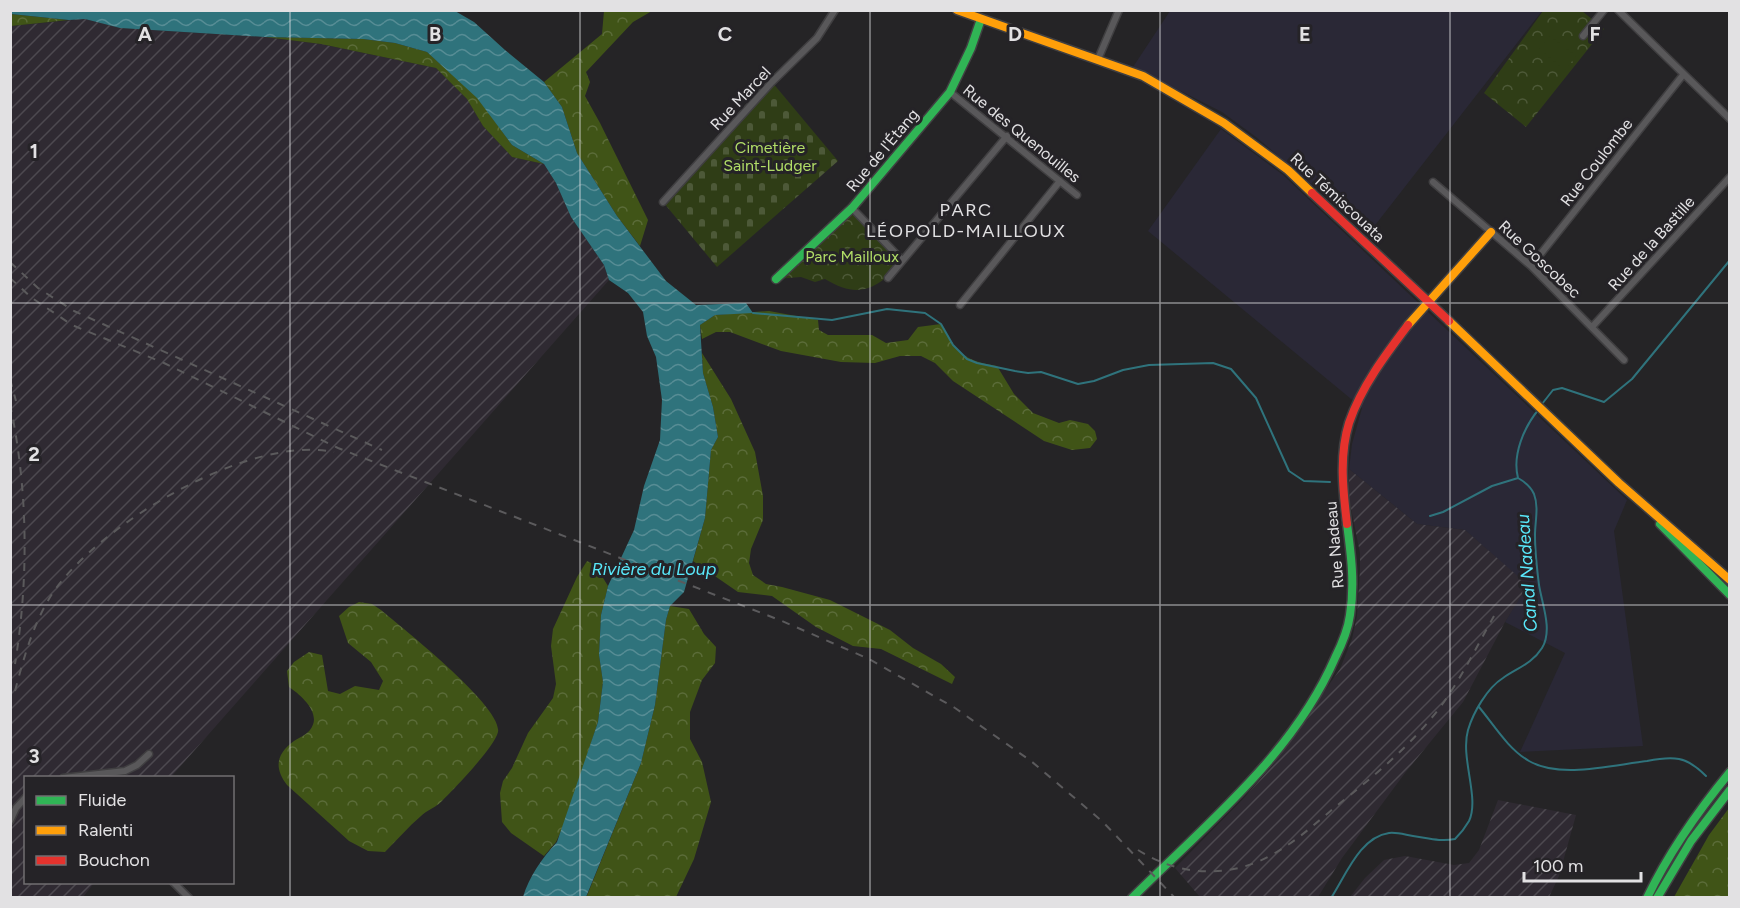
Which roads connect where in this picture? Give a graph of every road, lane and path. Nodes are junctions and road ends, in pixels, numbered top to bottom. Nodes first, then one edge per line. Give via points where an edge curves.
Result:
1 (835, 10) edge
2 (957, 10) edge
3 (1119, 10) edge
4 (1604, 10) edge
5 (1618, 10) edge
6 (981, 19) junction
7 (1583, 36) dead end
8 (1098, 59) junction
9 (1683, 75) junction
10 (950, 92) junction
11 (1730, 119) edge
12 (1006, 136) junction
13 (1730, 177) edge
14 (1060, 181) junction
15 (1434, 182) dead end
16 (1077, 195) dead end
17 (663, 202) dead end
18 (852, 208) junction
19 (1491, 232) junction
20 (902, 260) junction
21 (1531, 266) junction
22 (888, 278) dead end
23 (776, 279) dead end
24 (1427, 301) junction
25 (960, 305) dead end
26 (1592, 327) junction
27 (1624, 360) dead end
28 (1638, 499) junction
29 (1730, 580) edge
30 (1730, 595) edge
31 (150, 754) dead end
32 (1730, 772) edge
33 (82, 776) edge
34 (1730, 790) edge
35 (24, 799) edge
36 (10, 821) edge
37 (175, 884) edge
38 (189, 897) edge
39 (1132, 897) edge
40 (1647, 897) edge
41 (1658, 897) edge

1 - 17 street, Rue Marcel via 817,38
2 - 6 main road, Rue Témiscouata
3 - 8 street
4 - 7 street
5 - 9 street
6 - 8 main road, Rue Témiscouata
6 - 10 main road, Rue de l'Étang
8 - 24 main road, Rue Témiscouata via 1143,76 1224,123 1288,170
9 - 11 street
9 - 21 street, Rue Coulombe
10 - 12 street, Rue des Quenouilles
10 - 18 main road, Rue de l'Étang
12 - 14 street, Rue des Quenouilles
12 - 20 street
13 - 26 street, Rue de la Bastille
14 - 16 street, Rue des Quenouilles
14 - 25 street
15 - 19 street, Rue Goscobec
18 - 20 street
18 - 23 main road, Rue de l'Étang
19 - 21 street, Rue Goscobec
19 - 24 main road, Rue Nadeau
20 - 22 street
21 - 26 street, Rue Goscobec
24 - 28 main road, Rue Témiscouata
24 - 39 main road, Rue Nadeau via 1388,350 1350,422 1343,482 1353,594 1346,633 1335,661 1264,765
26 - 27 street, Rue Goscobec
28 - 29 main road, Rue Témiscouata
28 - 30 main road, Rue Témiscouata
31 - 33 street via 124,771
32 - 40 main road via 1689,824
34 - 41 main road via 1691,842
35 - 36 street
37 - 38 street

